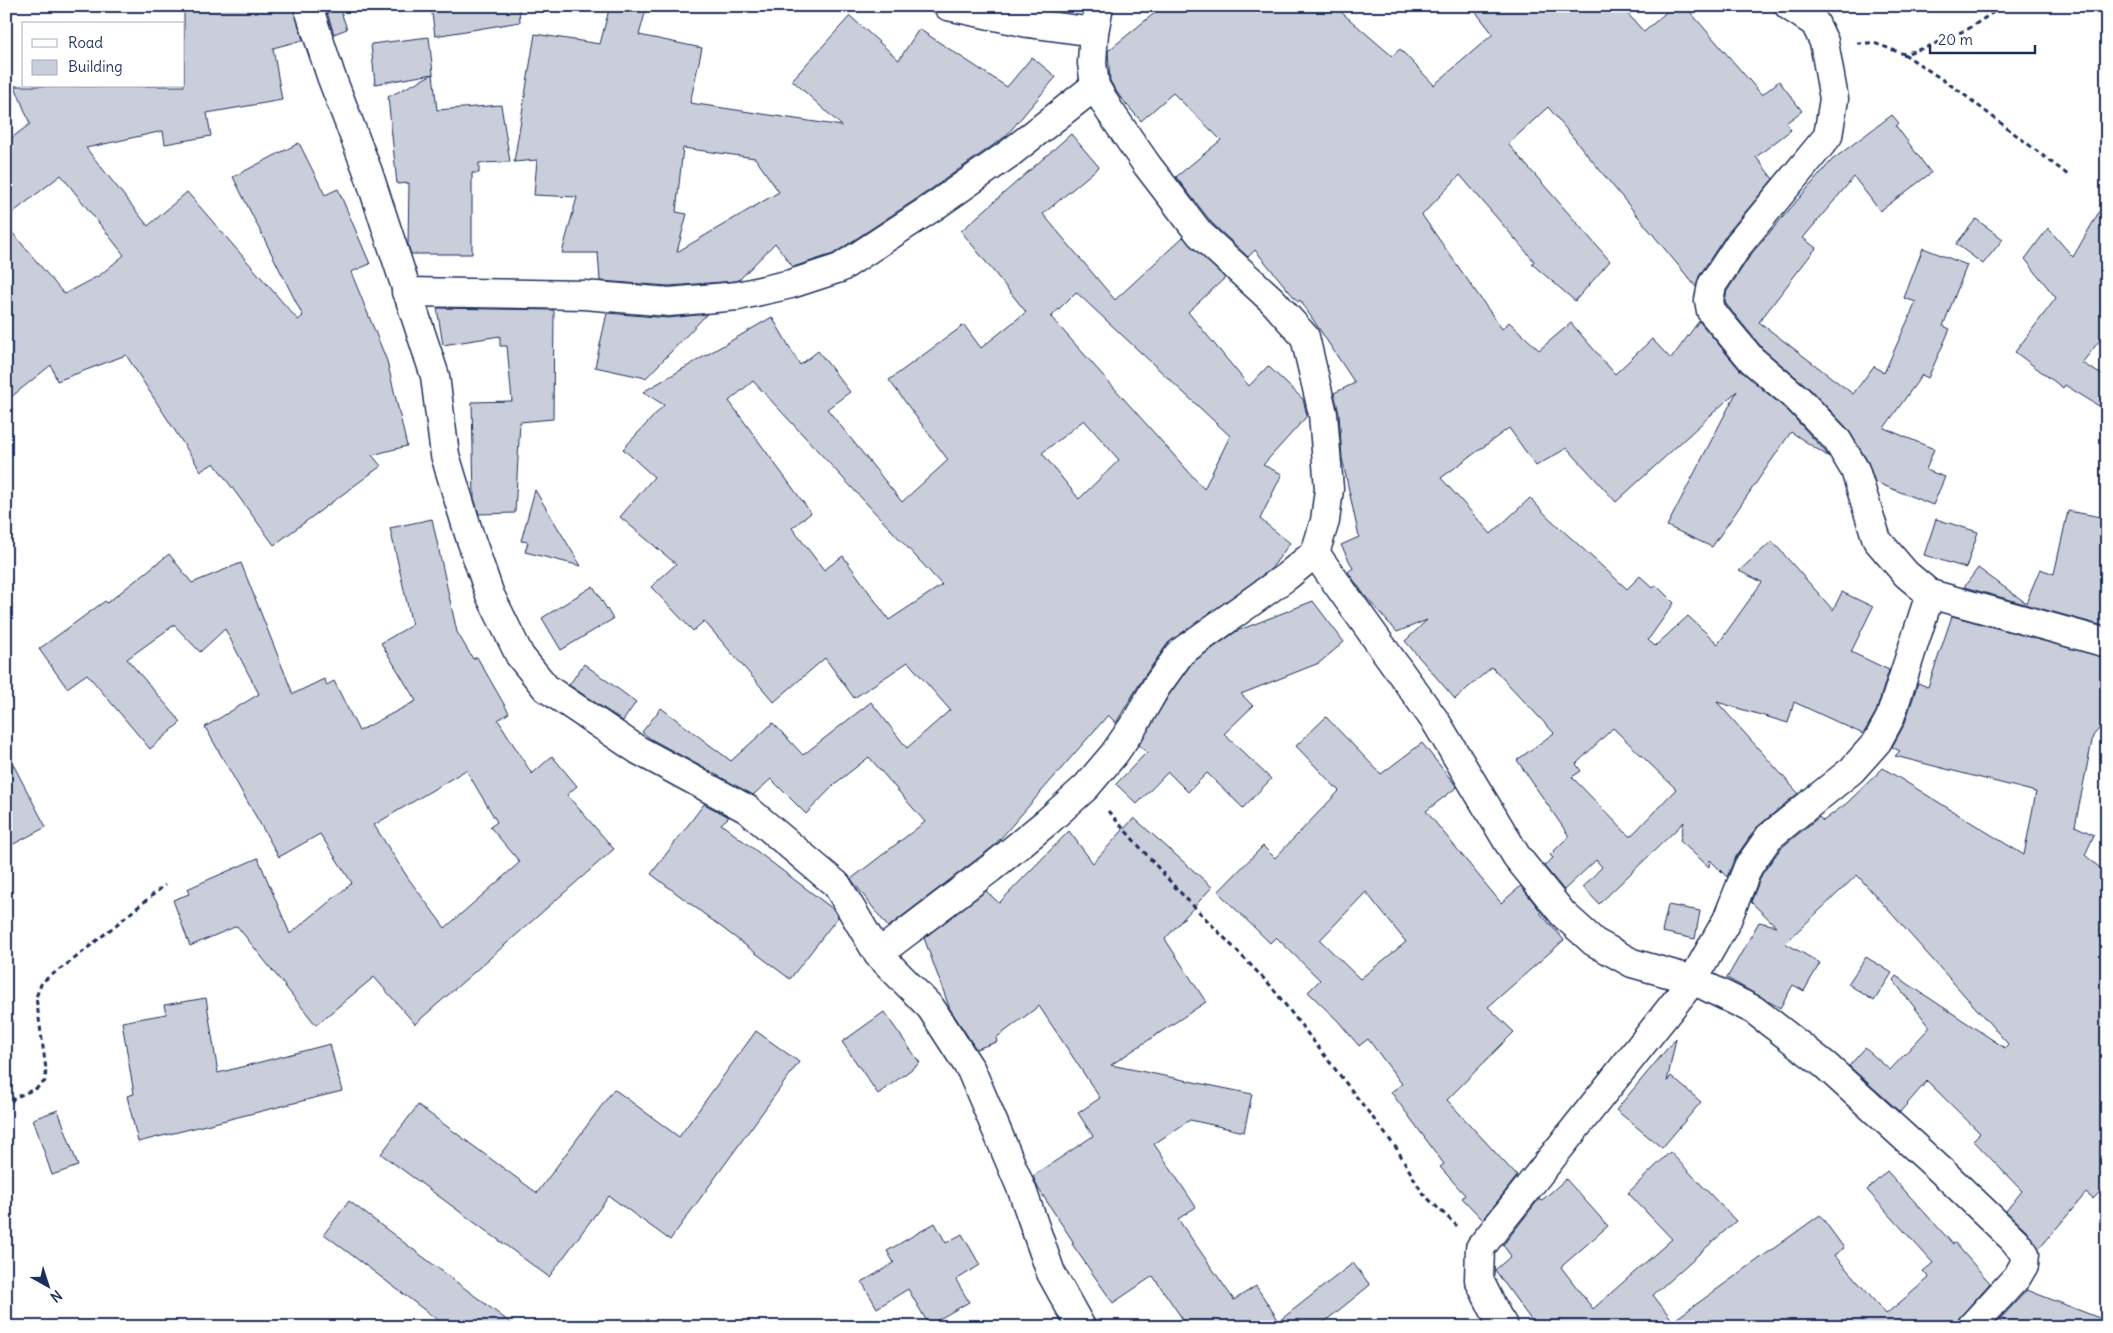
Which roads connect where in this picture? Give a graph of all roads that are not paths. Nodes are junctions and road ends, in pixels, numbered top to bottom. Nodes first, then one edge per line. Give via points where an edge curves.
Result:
1 (308, 6) edge
2 (948, 6) edge
3 (1789, 6) edge
4 (1097, 19) edge
5 (1094, 86) junction
6 (406, 292) junction
7 (1315, 553) junction
8 (1930, 594) junction
9 (2107, 643) edge
10 (878, 954) junction
11 (1693, 980) junction
12 (1081, 1327) edge
13 (1504, 1327) edge
14 (1971, 1327) edge

1 - 6 street via 368,172
2 - 4 street via 1028,23
3 - 8 street via 1815,23 1824,42 1834,99 1828,136 1739,244 1712,285 1710,306 1716,320 1752,360 1799,400 1837,440 1856,470 1877,540 1906,574
4 - 5 street via 1092,63
5 - 6 street via 1010,153 848,263 791,284 738,296 669,302 584,295
5 - 7 street via 1147,165 1200,234 1273,301 1305,337 1323,414 1329,489 1325,521
6 - 10 street via 435,376 445,455 469,534 490,595 520,656 546,688 638,750 747,809 837,885
7 - 10 street via 1181,652 1114,754 1086,786 991,868
7 - 11 street via 1436,722 1517,857 1563,914 1594,942 1632,963
8 - 9 street
8 - 11 street via 1890,718 1877,742 1852,770 1769,837 1748,867 1727,920
10 - 12 street via 931,1008 971,1070 1022,1190 1051,1273
11 - 13 street via 1480,1248 1480,1280
11 - 14 street via 1754,1010 1825,1066 2014,1240 2025,1254 2024,1265

